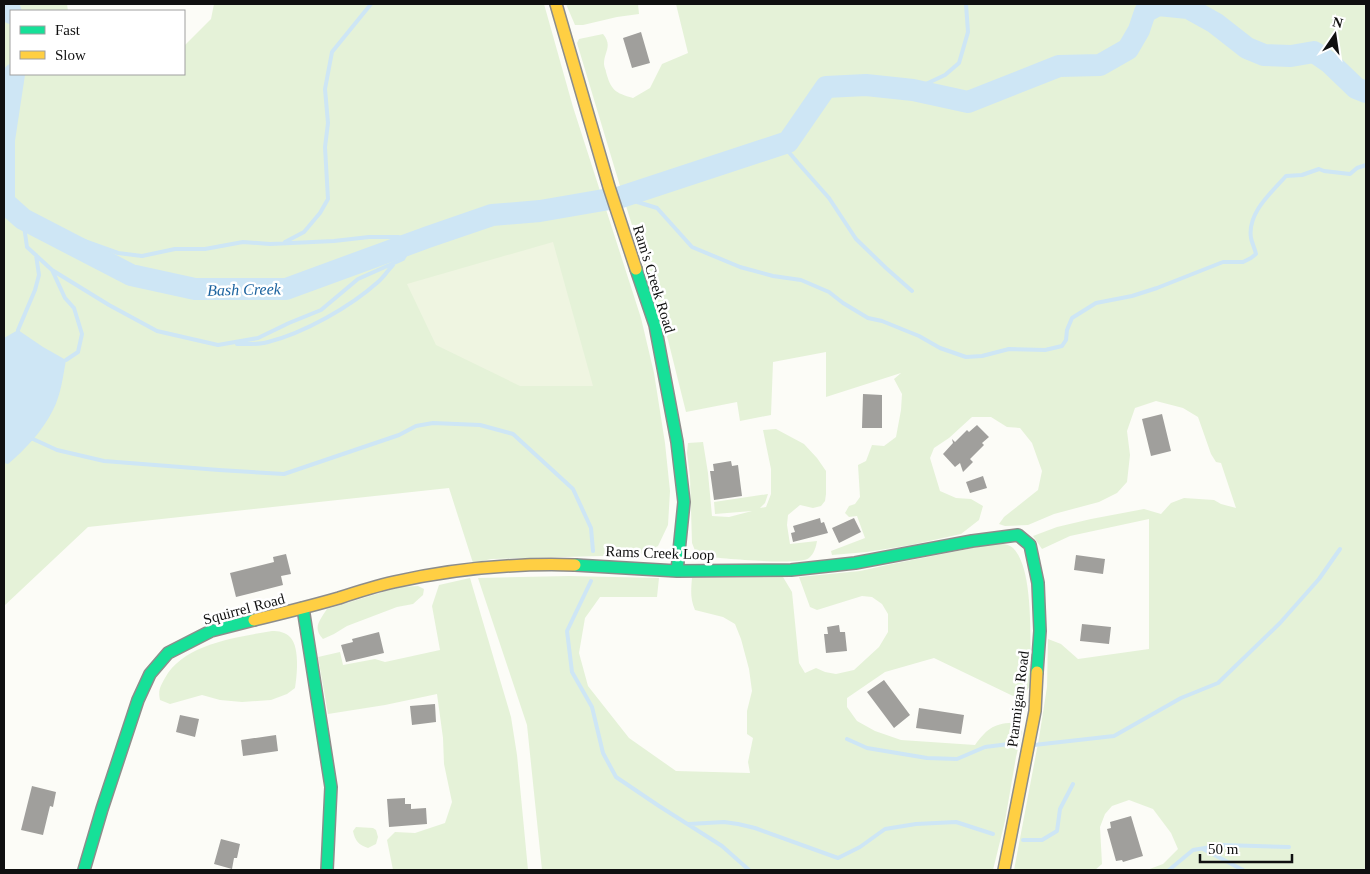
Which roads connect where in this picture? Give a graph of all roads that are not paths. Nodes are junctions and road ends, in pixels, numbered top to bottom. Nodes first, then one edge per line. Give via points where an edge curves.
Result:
1 (556, 4) edge
2 (1018, 535) joint
3 (677, 571) junction
4 (303, 608) junction
5 (84, 870) edge
6 (327, 870) edge
7 (1004, 870) edge

1 - 3 street, Ram's Creek Road via 609,186 655,325 677,442 684,502
2 - 3 street, Rams Creek Loop via 855,563 791,570
2 - 7 street, Ptarmigan Road via 1030,545 1034,560 1040,631 1034,711
3 - 4 street, Rams Creek Loop via 578,564 483,568 393,582
4 - 5 street, Squirrel Road via 210,631 168,653 150,674 138,700
4 - 6 street, Squirrel Road via 331,787

